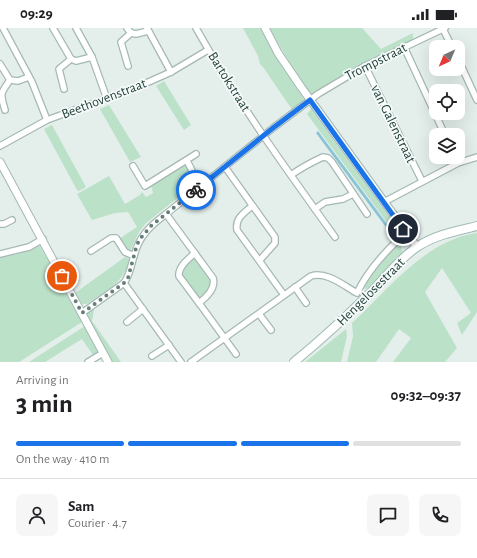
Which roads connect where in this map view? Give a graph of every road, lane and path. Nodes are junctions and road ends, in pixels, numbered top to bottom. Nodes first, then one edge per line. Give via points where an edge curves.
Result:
1 (3, 28) edge
2 (53, 28) edge
3 (76, 28) edge
4 (127, 28) edge
5 (196, 28) edge
6 (265, 28) edge
7 (444, 28) edge
8 (148, 29) edge
9 (131, 34) junction
10 (449, 40) edge
11 (404, 47) junction
12 (208, 50) junction
13 (92, 57) junction
14 (71, 59) junction
15 (0, 64) edge
16 (128, 66) dead end
17 (365, 66) junction
18 (171, 72) junction
19 (465, 73) edge
20 (29, 77) junction
21 (10, 80) junction
22 (64, 89) dead end
23 (107, 99) junction
24 (310, 100) junction
25 (477, 100) edge
26 (5, 110) dead end
27 (48, 120) junction
28 (442, 128) edge
29 (263, 136) junction
30 (0, 146) edge
31 (196, 154) dead end
32 (477, 157) edge
33 (465, 159) edge
34 (187, 161) junction
35 (0, 162) edge
36 (450, 164) edge
37 (134, 166) dead end
38 (224, 167) junction
39 (291, 175) junction
40 (422, 181) junction
41 (200, 186) junction
42 (352, 194) junction
43 (384, 202) junction
44 (252, 206) junction
45 (315, 209) junction
46 (166, 214) junction
47 (368, 214) dead end
48 (12, 220) dead end
49 (0, 224) edge
50 (477, 226) edge
51 (335, 237) dead end
52 (43, 239) junction
53 (399, 239) dead end
54 (417, 247) junction
55 (91, 251) dead end
56 (195, 253) junction
57 (0, 254) edge
58 (134, 256) junction
59 (260, 260) junction
60 (124, 283) junction
61 (295, 287) junction
62 (357, 293) junction
63 (284, 295) junction
64 (364, 299) junction
65 (199, 303) junction
66 (306, 303) dead end
67 (143, 309) junction
68 (82, 313) junction
69 (259, 314) junction
70 (127, 322) dead end
71 (271, 330) dead end
72 (224, 338) junction
73 (168, 345) junction
74 (103, 353) junction
75 (236, 354) dead end
76 (152, 356) dead end
77 (88, 362) edge
78 (108, 362) edge
79 (182, 362) edge
80 (191, 362) edge
81 (294, 362) edge

1 - 20 street
2 - 14 street
3 - 13 street
4 - 9 street
5 - 12 street, Bartokstraat
6 - 24 street via 278,53
7 - 10 street
7 - 11 street, Trompstraat
8 - 9 street
8 - 18 street
9 - 16 street via 121,42
11 - 17 street, Trompstraat
11 - 28 street
12 - 18 street, Beethovenstraat
12 - 29 street, Bartokstraat
13 - 14 street via 76,61
13 - 23 street
14 - 22 street via 59,69
15 - 21 street
17 - 24 street, Trompstraat
17 - 40 street, van Galenstraat
18 - 23 street, Beethovenstraat
19 - 25 street
20 - 21 street via 18,81
20 - 27 street
21 - 26 street via 0,97
23 - 27 street, Beethovenstraat
24 - 29 street, Trompstraat
24 - 43 street
27 - 30 street, Beethovenstraat
29 - 38 street, Trompstraat
29 - 39 street, Bartokstraat
31 - 34 street
32 - 33 street
34 - 37 street via 145,186
34 - 41 street
35 - 52 street
36 - 40 street
38 - 41 street, Trompstraat
38 - 44 street
39 - 42 street via 305,165 323,157 328,158
39 - 45 street, Bartokstraat
40 - 43 street
41 - 46 street, Trompstraat
42 - 45 street via 343,199 326,202
42 - 47 street
43 - 54 street
44 - 59 street via 275,237 275,243
44 - 59 street via 236,224 237,230
45 - 51 street, Bartokstraat
46 - 56 street
46 - 58 street, Trompstraat via 139,240
48 - 49 street
50 - 54 main road, Hengelosestraat via 439,236
52 - 57 street via 29,247
52 - 68 street
53 - 62 street via 379,258
54 - 64 main road, Hengelosestraat
55 - 58 street via 111,238 116,238 125,252
56 - 65 street via 215,284
56 - 65 street via 180,268 179,276
58 - 60 street, Trompstraat via 128,278
59 - 63 street
60 - 67 street
60 - 68 street
61 - 62 street via 317,274 324,275
61 - 63 street
61 - 66 street
62 - 64 street
63 - 69 street
64 - 81 main road, Hengelosestraat via 324,338
65 - 72 street
67 - 70 street
67 - 73 street
68 - 74 street
69 - 71 street
69 - 72 street
72 - 75 street
72 - 80 street
73 - 76 street
73 - 79 street
74 - 77 street
74 - 78 street

